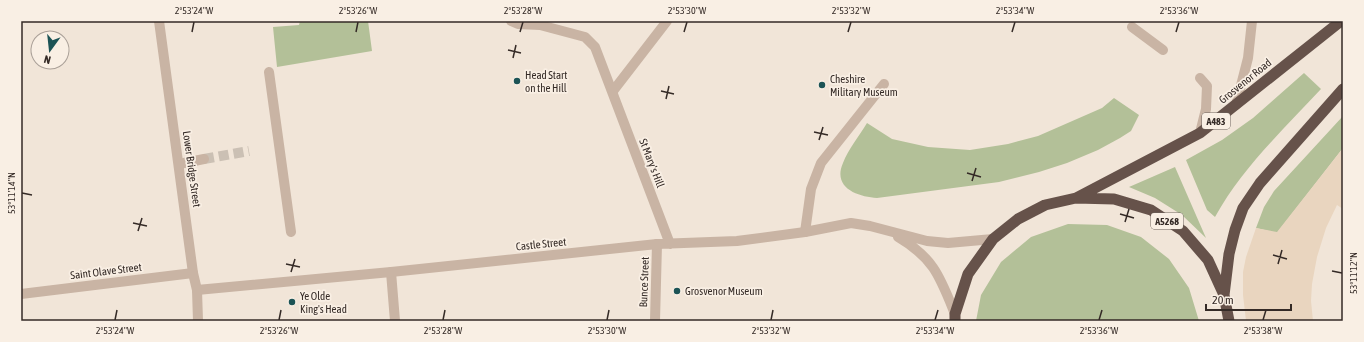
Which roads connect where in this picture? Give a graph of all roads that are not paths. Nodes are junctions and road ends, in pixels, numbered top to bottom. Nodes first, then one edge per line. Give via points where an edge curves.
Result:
1 (159, 21) edge
2 (511, 21) edge
3 (668, 21) edge
4 (1252, 21) edge
5 (1341, 21) edge
6 (1132, 27) dead end
7 (1163, 50) dead end
8 (269, 72) dead end
9 (1200, 78) dead end
10 (884, 84) dead end
11 (1343, 88) edge
12 (613, 91) junction
13 (1236, 105) junction
14 (1200, 133) junction
15 (204, 158) tunnel mouth
16 (179, 164) junction
17 (1076, 198) junction
18 (887, 231) junction
19 (291, 232) dead end
20 (805, 232) junction
21 (993, 239) junction
22 (657, 244) junction
23 (670, 244) junction
24 (391, 272) junction
25 (193, 273) junction
26 (197, 290) junction
27 (21, 294) edge
28 (1224, 295) junction
29 (955, 318) edge
30 (198, 321) edge
31 (395, 321) edge
32 (655, 321) edge
33 (1228, 321) edge

1 - 16 street, Lower Bridge Street
2 - 12 street, St Mary's Hill via 518,24 540,25 585,37 595,47
3 - 12 street
4 - 13 street via 1248,58
5 - 13 highway, Grosvenor Road / A483
6 - 7 street
8 - 19 street
9 - 14 street via 1207,86 1206,109
10 - 20 street via 821,163 811,189
11 - 28 highway via 1260,183 1243,208 1229,254
12 - 23 street, St Mary's Hill
13 - 14 highway, Grosvenor Road / A483
14 - 17 highway, Grosvenor Road / A483
15 - 16 street
16 - 25 street, Lower Bridge Street
17 - 21 highway, A5268 via 1046,205 1018,219
17 - 28 highway, A5268 via 1114,199 1151,210 1183,231 1208,260
18 - 20 street, Castle Street via 851,224
18 - 21 street, Castle Street via 927,241 948,243
18 - 29 street, Castle Street via 923,254 931,264 942,283
20 - 23 street, Castle Street via 737,241
21 - 29 highway, A5268 via 968,274
22 - 23 street, Castle Street
22 - 24 street, Castle Street
22 - 32 street, Bunce Street
24 - 26 street, Castle Street
24 - 31 street
25 - 26 street, Lower Bridge Street
25 - 27 street, Saint Olave Street
26 - 30 street, Lower Bridge Street
28 - 33 highway, A5268

